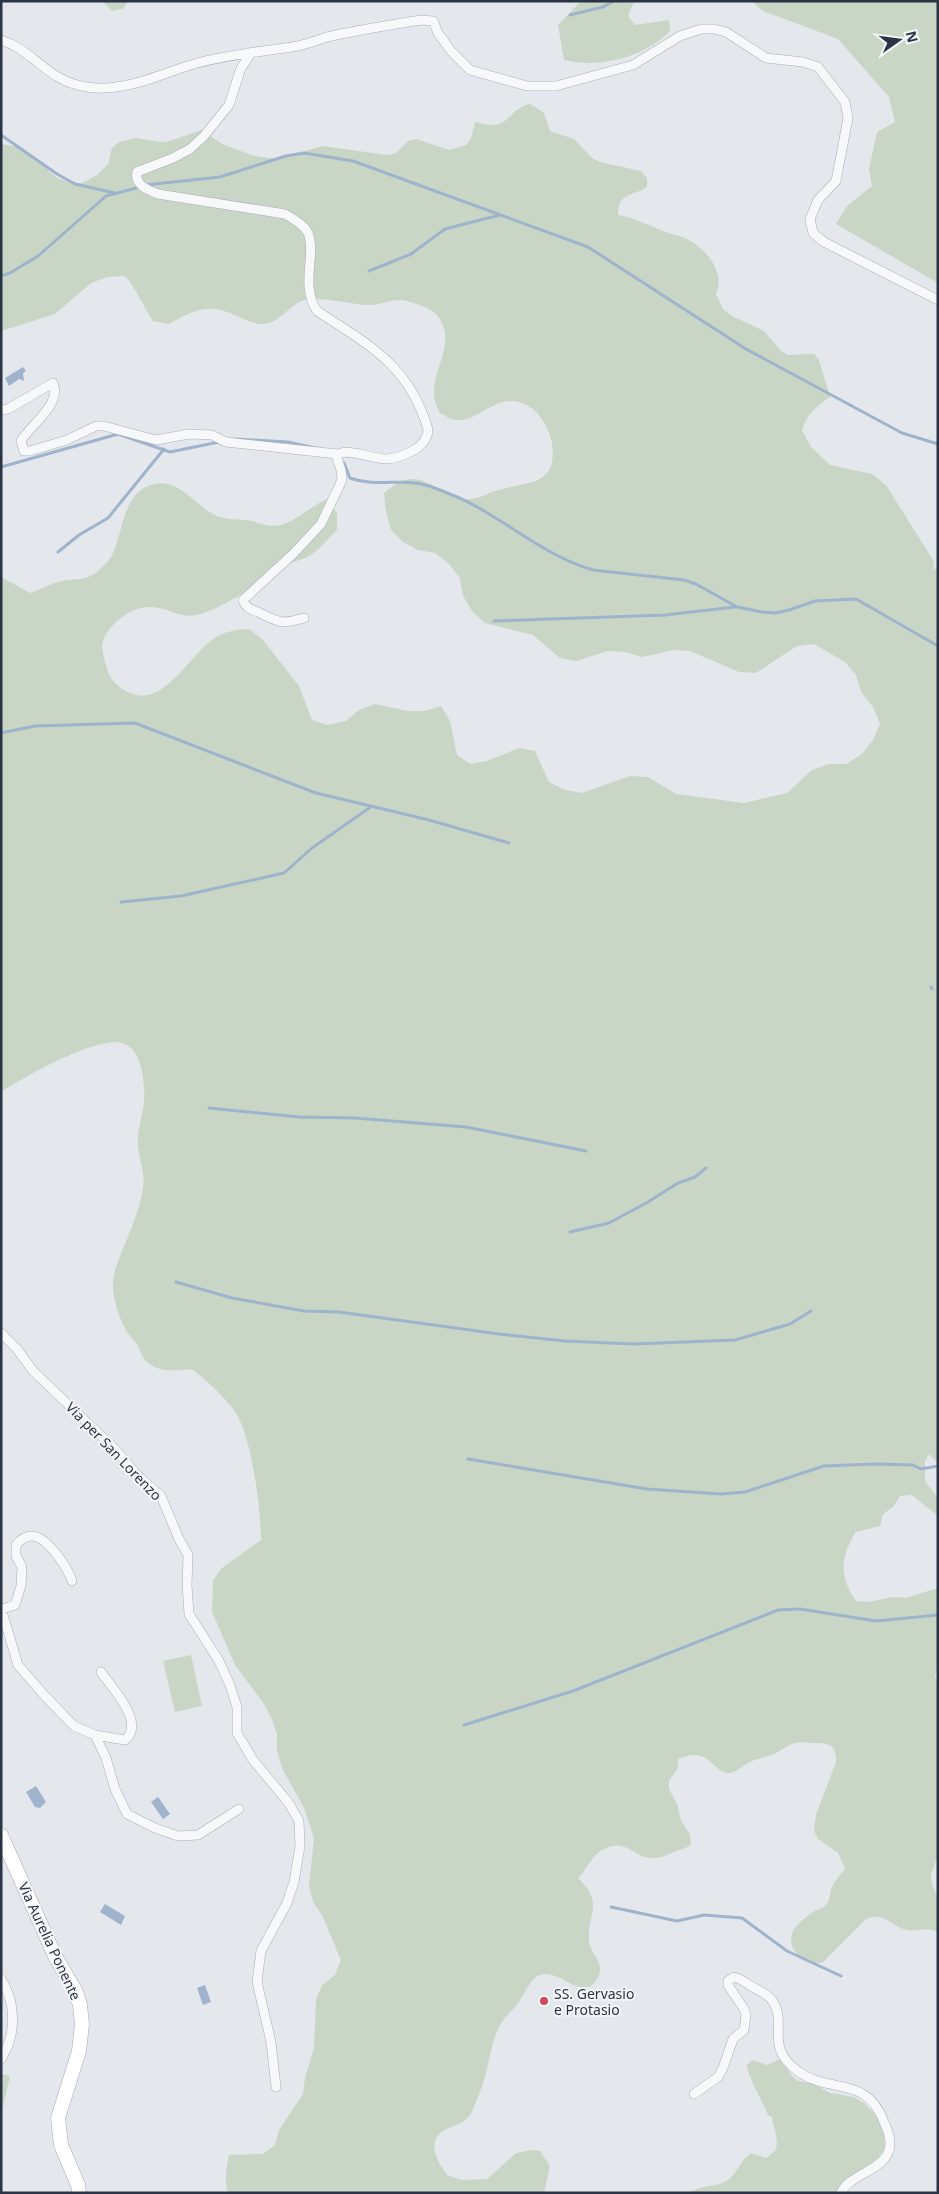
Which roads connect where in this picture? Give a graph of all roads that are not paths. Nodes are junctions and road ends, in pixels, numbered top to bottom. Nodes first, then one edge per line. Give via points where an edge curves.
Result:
1 (1, 40) edge
2 (252, 52) junction
3 (938, 300) edge
4 (1, 410) edge
5 (337, 454) junction
6 (304, 618) dead end
7 (1, 1333) edge
8 (72, 1581) dead end
9 (2, 1609) edge
10 (101, 1672) dead end
11 (95, 1735) junction
12 (239, 1809) dead end
13 (1, 1835) edge
14 (1, 1979) edge
15 (1, 2059) edge
16 (276, 2087) dead end
17 (694, 2094) dead end
18 (79, 2193) edge
19 (841, 2193) edge

1 - 2 street via 22,51 62,81 88,87 143,81 193,64
2 - 3 street via 302,45 407,22 433,21 450,51 470,70 527,86 556,86 633,65 680,36 701,29 726,32 766,58 818,67 844,102 848,118 836,181 818,200 810,219 813,232 824,242
2 - 5 street via 241,68 228,105 204,136 190,149 137,172 136,177 145,188 158,194 285,214 306,230 310,239 309,295 312,304 317,311 384,356 401,375 428,430 428,436 418,448 402,456 387,459
4 - 5 street via 8,410 53,383 52,401 22,438 24,451 104,426 156,440 189,434 212,435 226,442
5 - 6 street via 342,480 321,524 243,600 248,608 272,621 289,622
7 - 16 street, Via per San Lorenzo via 33,1371 161,1496 188,1555 189,1614 230,1685 237,1707 237,1733 299,1821 300,1846 294,1882 287,1903 261,1951 257,1982 271,2042
8 - 9 street via 67,1567 42,1540 32,1536 23,1538 16,1545 16,1556 22,1567 21,1586 15,1605
9 - 11 street via 18,1665 74,1726
10 - 11 street via 132,1717 133,1729 125,1740
11 - 12 street via 127,1814 154,1828 178,1836 198,1835
13 - 18 main road, Via Aurelia Ponente via 80,2005 79,2052 58,2118 61,2145
14 - 15 street via 9,1992 13,2009 9,2042
17 - 19 street via 718,2077 733,2040 744,2030 746,2015 728,1981 734,1977 744,1980 765,1994 776,2007 777,2045 788,2063 800,2073 864,2094 882,2114 890,2142 887,2156 845,2185

